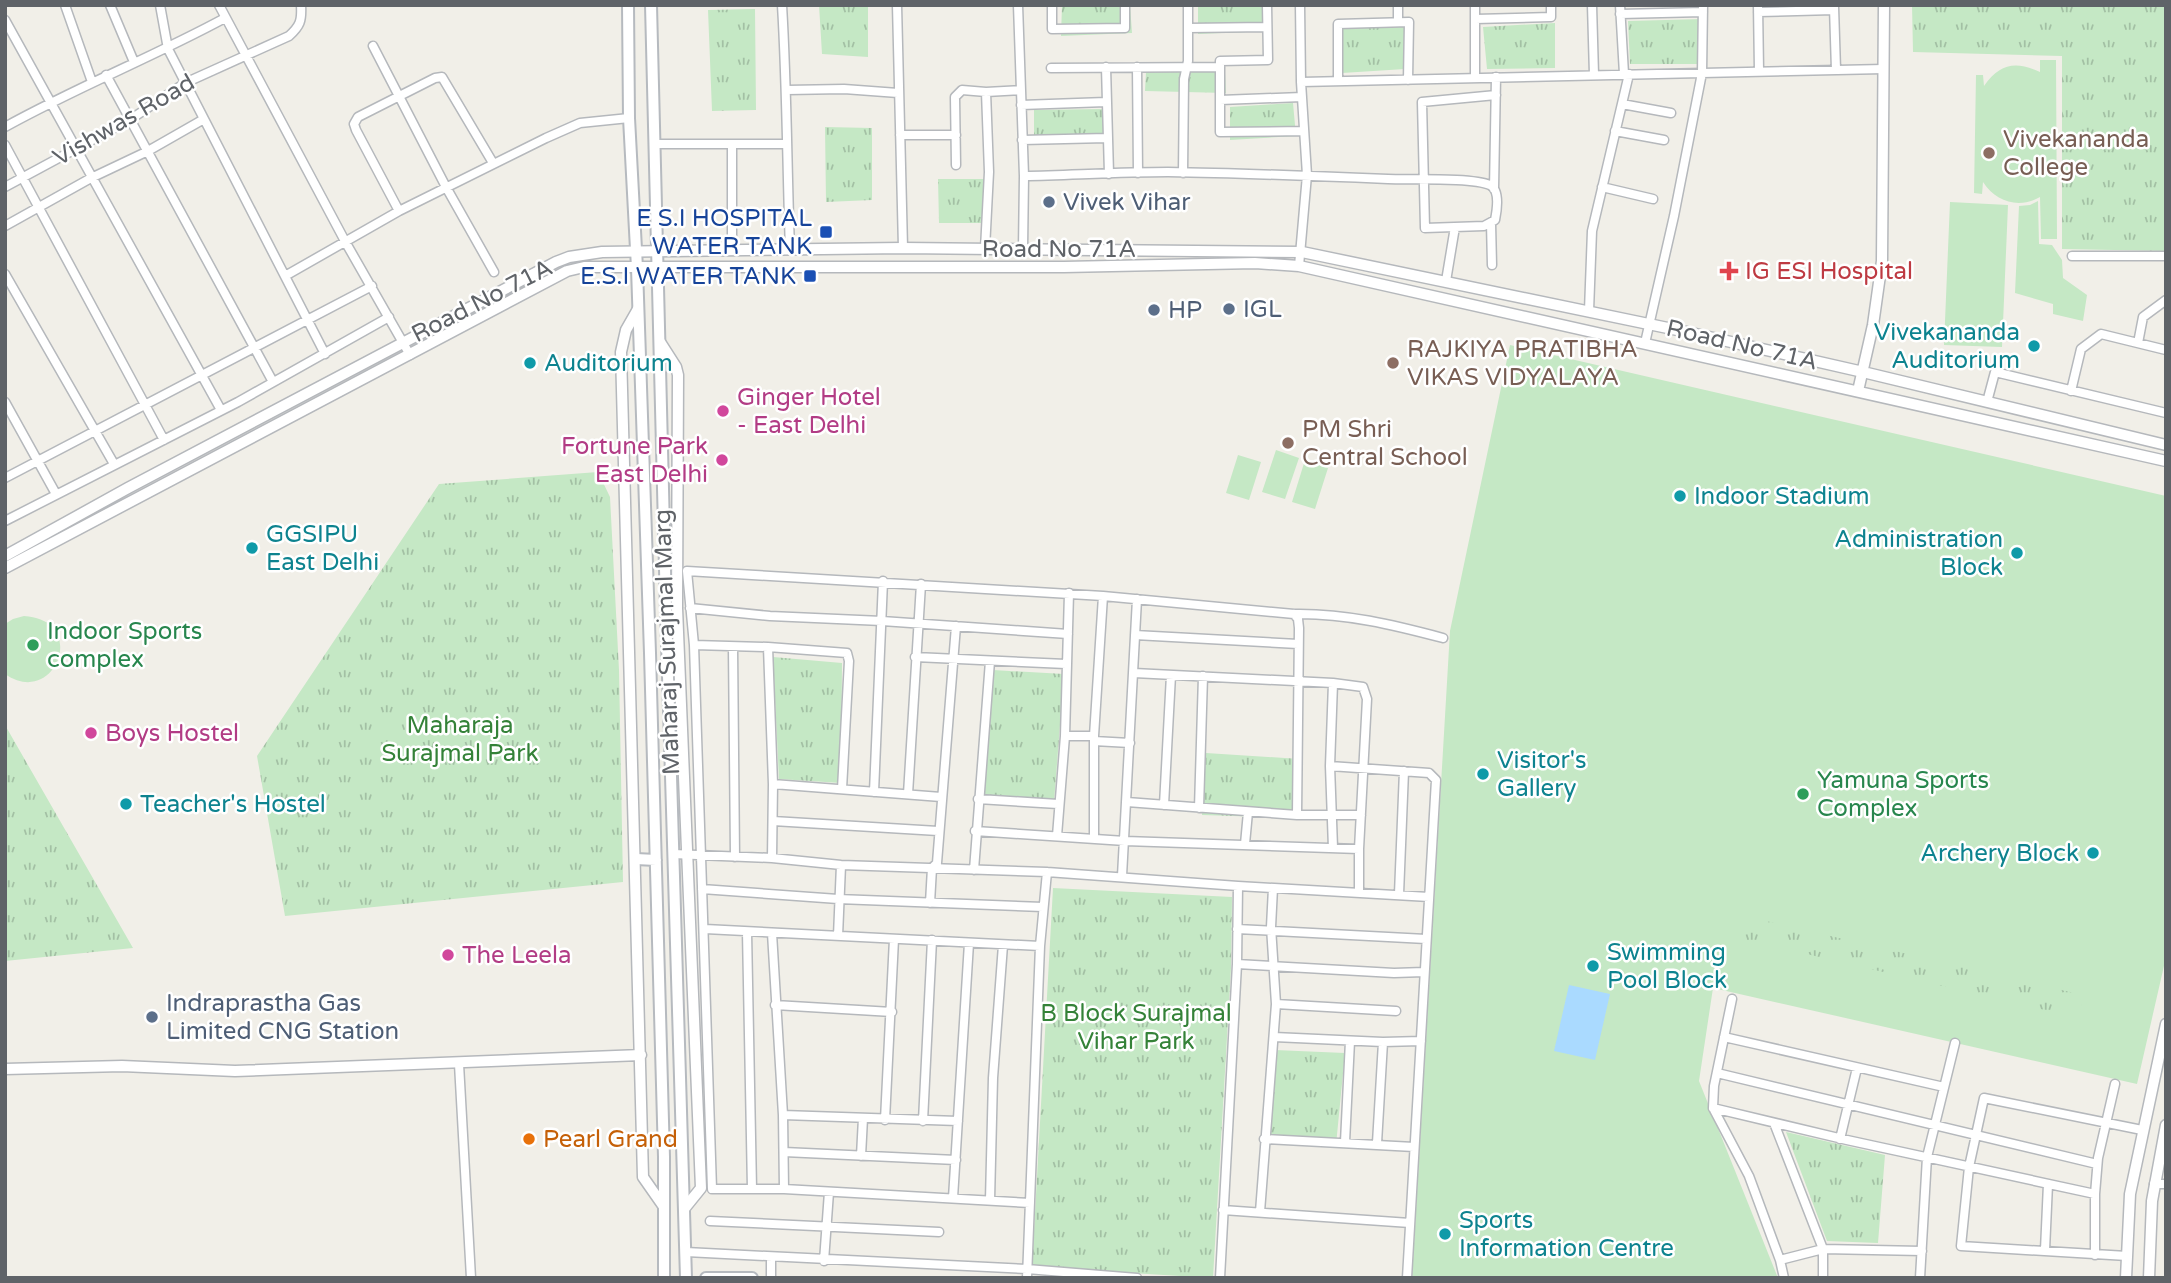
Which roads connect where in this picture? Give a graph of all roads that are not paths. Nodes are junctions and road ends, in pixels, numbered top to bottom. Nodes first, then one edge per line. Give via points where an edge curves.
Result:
1 (65, 5) edge
2 (110, 5) edge
3 (160, 5) edge
4 (219, 5) edge
5 (301, 5) edge
6 (628, 5) edge
7 (651, 5) edge
8 (782, 5) edge
9 (897, 5) edge
10 (1018, 5) edge
11 (1052, 5) edge
12 (1125, 5) edge
13 (1188, 5) edge
14 (1267, 5) edge
15 (1300, 5) edge
16 (1398, 5) edge
17 (1475, 5) edge
18 (1551, 5) edge
19 (1592, 5) edge
20 (1884, 5) edge
21 (1834, 8) edge
22 (1620, 9) edge
23 (1703, 9) edge
24 (1758, 9) edge
25 (225, 18) junction
26 (1475, 19) junction
27 (5, 20) edge
28 (1398, 22) junction
29 (1267, 27) junction
30 (1188, 28) junction
31 (373, 46) dead end
32 (168, 49) junction
33 (244, 55) junction
34 (134, 62) junction
35 (1137, 67) junction
36 (1186, 67) junction
37 (1220, 67) junction
38 (1051, 68) dead end
39 (1106, 68) junction
40 (1884, 69) junction
41 (1836, 70) junction
42 (1759, 71) junction
43 (1702, 73) junction
44 (1627, 74) junction
45 (106, 75) junction
46 (1594, 75) junction
47 (1496, 77) junction
48 (1475, 78) junction
49 (1408, 80) junction
50 (1338, 81) junction
51 (92, 82) junction
52 (1301, 82) junction
53 (186, 83) junction
54 (787, 89) junction
55 (1021, 90) junction
56 (986, 92) junction
57 (898, 93) junction
58 (1496, 95) junction
59 (400, 97) junction
60 (1302, 97) junction
61 (1220, 100) junction
62 (50, 102) junction
63 (1106, 102) junction
64 (1021, 104) junction
65 (1622, 104) junction
66 (1671, 113) dead end
67 (629, 118) junction
68 (131, 119) junction
69 (204, 120) junction
70 (5, 127) edge
71 (1304, 131) junction
72 (1615, 131) junction
73 (900, 135) junction
74 (956, 135) junction
75 (1107, 138) junction
76 (1022, 140) junction
77 (1664, 140) dead end
78 (655, 144) junction
79 (732, 144) junction
80 (786, 144) junction
81 (5, 145) edge
82 (76, 149) junction
83 (148, 151) junction
84 (493, 163) junction
85 (956, 165) dead end
86 (1138, 173) junction
87 (1183, 173) junction
88 (1109, 174) junction
89 (1307, 175) junction
90 (1024, 176) junction
91 (23, 178) junction
92 (92, 178) junction
93 (1423, 180) junction
94 (5, 187) edge
95 (446, 187) junction
96 (1602, 187) junction
97 (1494, 189) junction
98 (1653, 199) dead end
99 (39, 208) junction
100 (399, 211) junction
101 (1491, 223) junction
102 (5, 226) edge
103 (1455, 228) junction
104 (346, 243) junction
105 (903, 248) junction
106 (732, 249) junction
107 (790, 249) junction
108 (985, 249) junction
109 (1023, 249) junction
110 (636, 250) junction
111 (658, 251) junction
112 (1302, 252) junction
113 (2072, 256) dead end
114 (2166, 256) edge
115 (1492, 265) dead end
116 (1299, 266) junction
117 (637, 268) junction
118 (658, 268) junction
119 (494, 272) dead end
120 (5, 274) edge
121 (285, 275) junction
122 (1446, 281) junction
123 (372, 286) junction
124 (2166, 300) edge
125 (638, 309) junction
126 (1589, 311) junction
127 (390, 317) junction
128 (307, 318) junction
129 (1649, 324) junction
130 (403, 341) junction
131 (660, 342) junction
132 (2138, 343) junction
133 (1645, 344) junction
134 (254, 348) junction
135 (2166, 350) edge
136 (325, 354) junction
137 (410, 355) junction
138 (1863, 372) junction
139 (201, 377) junction
140 (273, 382) junction
141 (1858, 391) junction
142 (2071, 391) junction
143 (5, 402) edge
144 (1987, 402) junction
145 (147, 406) junction
146 (221, 410) junction
147 (2166, 413) edge
148 (95, 432) junction
149 (164, 440) junction
150 (2166, 445) edge
151 (37, 461) junction
152 (2166, 461) edge
153 (114, 464) junction
154 (5, 478) edge
155 (56, 494) junction
156 (94, 506) junction
157 (100, 519) junction
158 (5, 521) edge
159 (5, 556) edge
160 (5, 568) edge
161 (883, 582) junction
162 (921, 584) junction
163 (1069, 593) junction
164 (1102, 596) junction
165 (1137, 599) junction
166 (672, 608) junction
167 (690, 608) junction
168 (1294, 614) junction
169 (881, 621) junction
170 (918, 624) junction
171 (956, 626) junction
172 (1068, 634) junction
173 (1135, 635) junction
174 (1443, 638) dead end
175 (1298, 644) junction
176 (694, 645) junction
177 (733, 647) junction
178 (768, 647) junction
179 (915, 657) junction
180 (953, 659) junction
181 (990, 661) junction
182 (1066, 664) junction
183 (1134, 673) junction
184 (1171, 676) junction
185 (1203, 676) junction
186 (1299, 682) junction
187 (1333, 683) junction
188 (1065, 736) junction
189 (1094, 738) junction
190 (1130, 743) junction
191 (1330, 766) junction
192 (1364, 768) junction
193 (1404, 771) junction
194 (773, 784) junction
195 (842, 789) junction
196 (874, 792) junction
197 (908, 794) junction
198 (941, 797) junction
199 (978, 799) junction
200 (1127, 802) junction
201 (1058, 804) junction
202 (1164, 806) junction
203 (1199, 808) junction
204 (1248, 812) junction
205 (1331, 814) junction
206 (1297, 815) junction
207 (1361, 815) junction
208 (773, 821) junction
209 (938, 831) junction
210 (975, 831) junction
211 (1057, 836) junction
212 (1094, 839) junction
213 (1125, 841) junction
214 (1245, 844) junction
215 (1333, 848) junction
216 (1359, 849) junction
217 (673, 854) junction
218 (686, 854) junction
219 (701, 855) junction
220 (735, 856) junction
221 (772, 858) junction
222 (636, 859) junction
223 (656, 860) junction
224 (841, 865) junction
225 (932, 868) junction
226 (974, 870) junction
227 (1047, 872) junction
228 (1122, 876) junction
229 (1238, 886) junction
230 (1273, 888) junction
231 (702, 889) junction
232 (1359, 892) junction
233 (1399, 894) junction
234 (1429, 897) junction
235 (838, 899) junction
236 (930, 903) junction
237 (1044, 907) junction
238 (705, 929) junction
239 (1237, 929) junction
240 (1272, 931) junction
241 (747, 932) junction
242 (772, 933) junction
243 (838, 936) junction
244 (894, 939) junction
245 (1426, 939) junction
246 (932, 940) junction
247 (969, 943) junction
248 (1003, 945) junction
249 (1040, 946) junction
250 (1237, 964) junction
251 (1274, 966) junction
252 (1424, 972) junction
253 (1732, 999) dead end
254 (1276, 1004) junction
255 (775, 1005) junction
256 (1396, 1011) dead end
257 (892, 1012) junction
258 (2166, 1024) edge
259 (1274, 1037) junction
260 (1724, 1037) junction
261 (1350, 1041) junction
262 (1421, 1041) junction
263 (1382, 1042) junction
264 (1955, 1042) dead end
265 (641, 1055) junction
266 (459, 1064) junction
267 (1857, 1068) junction
268 (5, 1069) edge
269 (1717, 1073) junction
270 (2115, 1084) dead end
271 (1944, 1087) junction
272 (1849, 1105) junction
273 (1713, 1108) junction
274 (783, 1115) junction
275 (863, 1118) junction
276 (885, 1120) junction
277 (923, 1121) junction
278 (958, 1121) junction
279 (1774, 1123) junction
280 (2107, 1123) junction
281 (1935, 1126) junction
282 (2166, 1128) edge
283 (2142, 1130) junction
284 (1975, 1136) junction
285 (1264, 1139) junction
286 (1840, 1139) junction
287 (1345, 1142) junction
288 (1377, 1143) junction
289 (1414, 1147) junction
290 (784, 1152) junction
291 (861, 1156) junction
292 (1927, 1158) junction
293 (956, 1160) junction
294 (2097, 1164) junction
295 (1969, 1167) junction
296 (2048, 1184) junction
297 (2154, 1184) junction
298 (2166, 1184) edge
299 (752, 1189) junction
300 (784, 1189) junction
301 (829, 1192) junction
302 (2095, 1194) junction
303 (953, 1198) junction
304 (990, 1200) junction
305 (1030, 1203) junction
306 (664, 1207) junction
307 (684, 1209) junction
308 (1223, 1210) junction
309 (1260, 1212) junction
310 (710, 1221) dead end
311 (1410, 1223) junction
312 (827, 1228) junction
313 (939, 1232) dead end
314 (1822, 1249) junction
315 (2045, 1250) junction
316 (1922, 1251) junction
317 (686, 1252) junction
318 (2095, 1255) junction
319 (2127, 1256) junction
320 (771, 1257) junction
321 (1780, 1260) junction
322 (824, 1261) junction
323 (1027, 1274) edge
324 (471, 1278) edge
325 (664, 1278) edge
326 (686, 1278) edge
327 (706, 1278) edge
328 (752, 1278) edge
329 (771, 1278) edge
330 (1137, 1278) edge
331 (1220, 1278) edge
332 (1407, 1278) edge
333 (1784, 1278) edge
334 (1823, 1278) edge
335 (1920, 1278) edge
336 (2126, 1278) edge
337 (2149, 1278) edge

1 - 51 street
2 - 34 street
3 - 32 street
4 - 25 street
5 - 33 street, Vishwas Road via 300,25 289,36
6 - 67 main road, Maharaj Surajmal Marg
7 - 78 main road, Maharaj Surajmal Marg
8 - 54 street
9 - 57 street
10 - 55 street
11 - 12 street via 1052,29 1125,28
13 - 30 street
14 - 29 street
15 - 52 street
16 - 28 street
17 - 26 street
18 - 26 street via 1551,17
19 - 46 street
20 - 40 street
21 - 24 street
21 - 41 street
22 - 23 street
22 - 44 street
23 - 43 street
24 - 42 street
25 - 32 street
25 - 33 street
26 - 48 street
27 - 62 street
28 - 49 street via 1409,22
28 - 50 street via 1338,24
29 - 30 street
29 - 37 street via 1268,60 1220,61
30 - 36 street
31 - 59 street
32 - 34 street
32 - 53 street
33 - 53 street, Vishwas Road
33 - 104 street
34 - 45 street
35 - 36 street
35 - 39 street
35 - 86 street
36 - 37 street
36 - 87 street
37 - 61 street
38 - 39 street
39 - 63 street
40 - 41 street
40 - 138 street via 1882,261
41 - 42 street
42 - 43 street
43 - 44 street
43 - 129 street
44 - 46 street
44 - 65 street
45 - 51 street
45 - 68 street
46 - 47 street
47 - 48 street
47 - 58 street
48 - 49 street
49 - 50 street
50 - 52 street
51 - 62 street
52 - 60 street
53 - 68 street, Vishwas Road
53 - 69 street
54 - 57 street
54 - 80 street
55 - 56 street
55 - 64 street
56 - 74 street via 957,93
56 - 108 street via 989,172
57 - 73 street
58 - 93 street via 1422,102
58 - 97 street
59 - 84 street via 435,78 446,79
59 - 95 street
59 - 100 street via 358,117 354,124
60 - 61 street
60 - 71 street
61 - 71 street via 1220,132
62 - 70 street
62 - 82 street
63 - 64 street
63 - 75 street
64 - 76 street
65 - 66 street
65 - 72 street
67 - 84 street via 580,123
67 - 110 main road, Maharaj Surajmal Marg
68 - 82 street, Vishwas Road
68 - 83 street
69 - 83 street
69 - 121 street
71 - 89 street
72 - 77 street
72 - 96 street
73 - 74 street
73 - 105 street
74 - 85 street
75 - 76 street
75 - 88 street
76 - 90 street
78 - 79 street
78 - 111 main road, Maharaj Surajmal Marg
79 - 80 street
79 - 106 street
80 - 107 street
81 - 91 street
82 - 91 street, Vishwas Road
82 - 92 street
83 - 92 street
83 - 134 street
84 - 95 street
86 - 87 street
86 - 88 street
87 - 89 street
88 - 90 street
89 - 93 street
89 - 112 street
90 - 109 street
91 - 94 street, Vishwas Road
91 - 99 street
92 - 99 street
92 - 139 street
93 - 97 street via 1470,181
93 - 103 street via 1426,228
95 - 100 street
95 - 119 street
96 - 98 street
96 - 126 street via 1592,231
97 - 101 street via 1497,211
99 - 102 street
99 - 145 street
100 - 104 street
101 - 103 street
101 - 115 street
103 - 122 street
104 - 121 street
104 - 123 street
105 - 107 street, Road No 71A
105 - 108 street, Road No 71A
106 - 107 street, Road No 71A
106 - 111 street, Road No 71A
108 - 109 street, Road No 71A
109 - 112 street, Road No 71A
110 - 111 street, Road No 71A
110 - 117 main road, Maharaj Surajmal Marg
110 - 130 street, Road No 71A via 569,257
111 - 118 main road, Maharaj Surajmal Marg
112 - 116 street
112 - 122 street, Road No 71A
113 - 114 street
116 - 118 street, Road No 71A
116 - 133 street, Road No 71A
117 - 118 street, Road No 71A
117 - 125 main road, Maharaj Surajmal Marg
117 - 137 street, Road No 71A via 567,271
118 - 131 main road, Maharaj Surajmal Marg
120 - 148 street
121 - 128 street
122 - 126 street, Road No 71A
123 - 127 street
123 - 128 street
124 - 132 street via 2143,317
125 - 222 street, Maharaj Surajmal Marg via 621,352
125 - 223 main road, Maharaj Surajmal Marg
126 - 129 street, Road No 71A
127 - 130 street
127 - 136 street
128 - 134 street
128 - 136 street
129 - 133 street
129 - 138 street, Road No 71A
130 - 137 street
130 - 156 street, Road No 71A
131 - 166 main road, Maharaj Surajmal Marg
131 - 166 street via 678,375
132 - 135 street
132 - 142 street via 2101,334 2094,339 2081,349
133 - 141 street, Road No 71A
134 - 139 street
134 - 140 street
136 - 140 street
137 - 157 street, Road No 71A
138 - 141 street
138 - 144 street, Road No 71A
139 - 145 street
139 - 146 street
140 - 146 street
141 - 152 street, Road No 71A
142 - 144 street via 1996,372
142 - 147 street
143 - 151 street
144 - 150 street, Road No 71A
145 - 148 street
145 - 149 street
146 - 149 street
148 - 151 street
148 - 153 street
149 - 153 street
151 - 154 street
151 - 155 street
153 - 155 street
155 - 158 street
156 - 157 street
156 - 159 street, Road No 71A
157 - 160 street, Road No 71A
161 - 162 street
161 - 167 street via 687,571
161 - 169 street
162 - 163 street
162 - 170 street
163 - 164 street
163 - 172 street
164 - 165 street
164 - 189 street
165 - 168 street
165 - 173 street
166 - 217 main road, Maharaj Surajmal Marg
166 - 218 street
167 - 169 street
167 - 176 street
168 - 174 street via 1327,613
168 - 175 street
169 - 170 street
169 - 196 street
170 - 171 street
170 - 179 street
171 - 172 street
171 - 180 street
172 - 182 street
173 - 175 street
173 - 183 street
175 - 186 street
176 - 177 street
176 - 219 street
177 - 178 street
177 - 220 street
178 - 194 street
178 - 195 street via 849,656
179 - 180 street
179 - 197 street
180 - 181 street
180 - 198 street
181 - 182 street
181 - 199 street
182 - 188 street
183 - 184 street
183 - 190 street
184 - 185 street
184 - 202 street
185 - 186 street
185 - 203 street
186 - 187 street
186 - 206 street
187 - 191 street
187 - 192 street via 1361,686 1366,695
188 - 189 street
188 - 201 street
189 - 190 street
189 - 212 street
190 - 200 street
191 - 192 street
191 - 205 street
192 - 193 street
192 - 207 street
193 - 233 street
193 - 234 street via 1429,773 1436,780
194 - 195 street
194 - 208 street
195 - 196 street
196 - 197 street
197 - 198 street
198 - 209 street
199 - 201 street
199 - 210 street
200 - 202 street
200 - 213 street
201 - 211 street
202 - 203 street
203 - 204 street
204 - 206 street
204 - 214 street
205 - 206 street
205 - 207 street
205 - 215 street
207 - 216 street
208 - 209 street
208 - 221 street
209 - 225 street via 937,863
210 - 211 street
210 - 226 street
211 - 212 street
212 - 213 street
213 - 214 street
213 - 228 street
214 - 215 street
215 - 216 street
216 - 232 street
217 - 218 street
217 - 307 main road, Maharaj Surajmal Marg
218 - 219 street
218 - 307 street via 701,1188
219 - 220 street
219 - 231 street
220 - 221 street
221 - 224 street
222 - 223 main road
222 - 265 street, Maharaj Surajmal Marg
223 - 306 main road, Maharaj Surajmal Marg
224 - 225 street
224 - 235 street
225 - 226 street
225 - 236 street
226 - 227 street
227 - 228 street
227 - 237 street
228 - 229 street
229 - 230 street
229 - 239 street
230 - 232 street
230 - 240 street
231 - 235 street
231 - 238 street
232 - 233 street
233 - 234 street
234 - 245 street
235 - 236 street
235 - 243 street
236 - 237 street
237 - 249 street
238 - 241 street
238 - 299 street via 712,1189
239 - 240 street
239 - 250 street
240 - 245 street
240 - 251 street
241 - 242 street
241 - 299 street
242 - 243 street
242 - 255 street
243 - 244 street
244 - 246 street
244 - 257 street
245 - 252 street
246 - 247 street
246 - 277 street
247 - 248 street
247 - 278 street
248 - 249 street
248 - 304 street
249 - 305 street
250 - 251 street
250 - 308 street
251 - 252 street
251 - 254 street
252 - 262 street
253 - 260 street
254 - 256 street
254 - 259 street
255 - 257 street
255 - 274 street
257 - 276 street
258 - 283 street
259 - 261 street
259 - 285 street
260 - 267 street
260 - 269 street
261 - 263 street
261 - 287 street
262 - 263 street
262 - 289 street
263 - 288 street
264 - 271 street
265 - 266 street
265 - 306 street, Maharaj Surajmal Marg via 643,1177
266 - 268 street via 235,1071 122,1066
266 - 324 street
267 - 271 street
267 - 272 street
269 - 272 street
269 - 273 street
270 - 280 street
271 - 281 street
272 - 281 street
272 - 286 street
273 - 279 street
273 - 321 street via 1749,1176
274 - 275 street
274 - 290 street
275 - 276 street
275 - 291 street
276 - 277 street
277 - 278 street
278 - 293 street
279 - 286 street
279 - 314 street
280 - 283 street
280 - 284 street via 1984,1098
280 - 294 street
281 - 284 street
281 - 292 street
282 - 297 street
283 - 319 street via 2130,1194
284 - 294 street
284 - 295 street
285 - 287 street
285 - 309 street
286 - 292 street
287 - 288 street
288 - 289 street
289 - 311 street
290 - 291 street
290 - 300 street
291 - 293 street
292 - 295 street
292 - 316 street
293 - 303 street
294 - 302 street
295 - 296 street
295 - 315 street via 1961,1246
296 - 302 street
296 - 315 street
297 - 298 street
297 - 337 street
299 - 300 street
300 - 301 street
301 - 303 street
301 - 312 street
302 - 318 street
303 - 304 street
304 - 305 street
305 - 323 street
306 - 325 main road, Maharaj Surajmal Marg
307 - 317 main road, Maharaj Surajmal Marg
308 - 309 street
308 - 331 street
309 - 311 street
310 - 312 street
311 - 332 street
312 - 313 street
312 - 322 street
314 - 316 street
314 - 321 street
314 - 334 street
315 - 318 street
316 - 335 street
317 - 320 street
317 - 326 main road, Maharaj Surajmal Marg
318 - 319 street
319 - 336 street
320 - 322 street
320 - 329 street
321 - 333 street
322 - 323 street
323 - 330 street
327 - 328 main road

